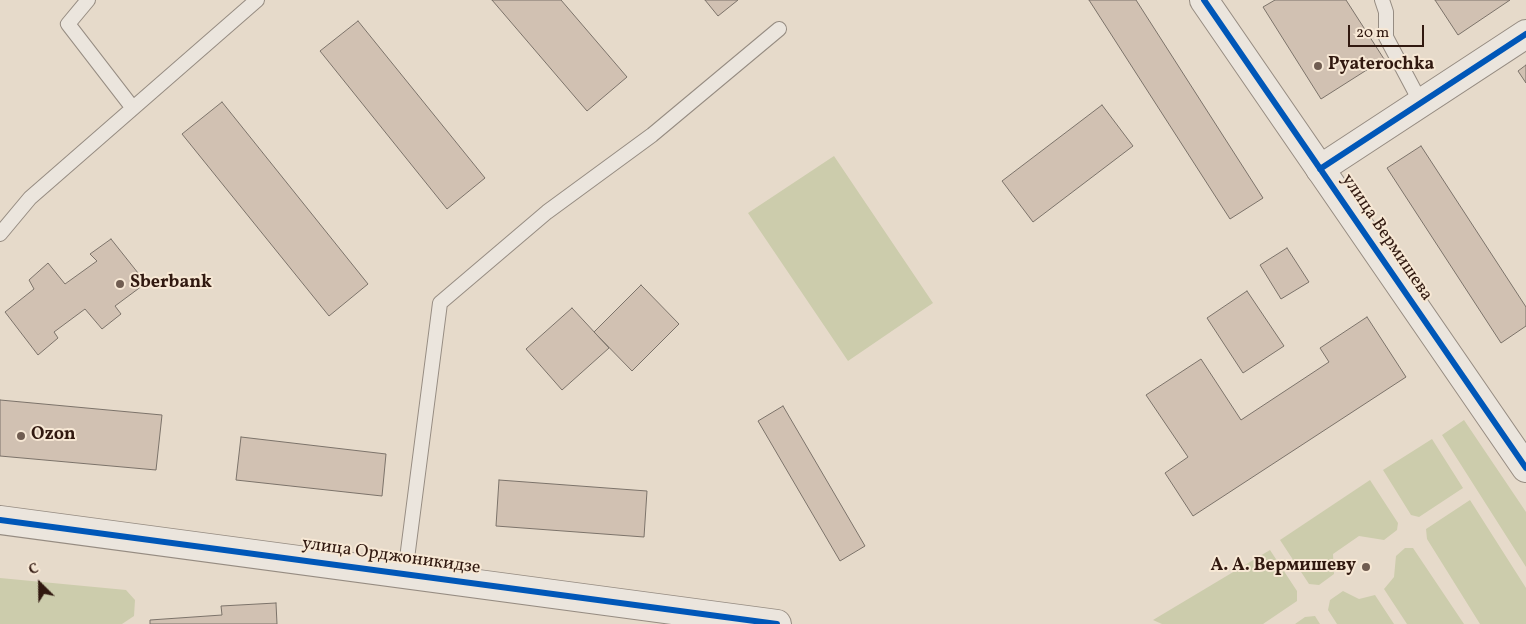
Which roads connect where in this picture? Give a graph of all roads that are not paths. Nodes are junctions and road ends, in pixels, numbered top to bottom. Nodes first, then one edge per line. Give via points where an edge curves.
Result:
1 (88, 0) edge
2 (257, 0) edge
3 (1204, 0) edge
4 (1382, 0) edge
5 (779, 29) dead end
6 (1526, 34) edge
7 (1421, 103) junction
8 (132, 107) junction
9 (1320, 169) junction
10 (0, 234) edge
11 (1526, 468) edge
12 (0, 520) edge
13 (405, 574) junction
14 (777, 624) edge

1 - 8 lane via 68,24
2 - 8 lane
3 - 9 street, улица Вермишева
4 - 7 lane via 1386,12 1386,37
5 - 13 lane via 652,136 547,212 440,303
6 - 7 street
7 - 9 street
8 - 10 lane via 30,198
9 - 11 street, улица Вермишева
12 - 13 street, улица Орджоникидзе
13 - 14 street, улица Орджоникидзе

